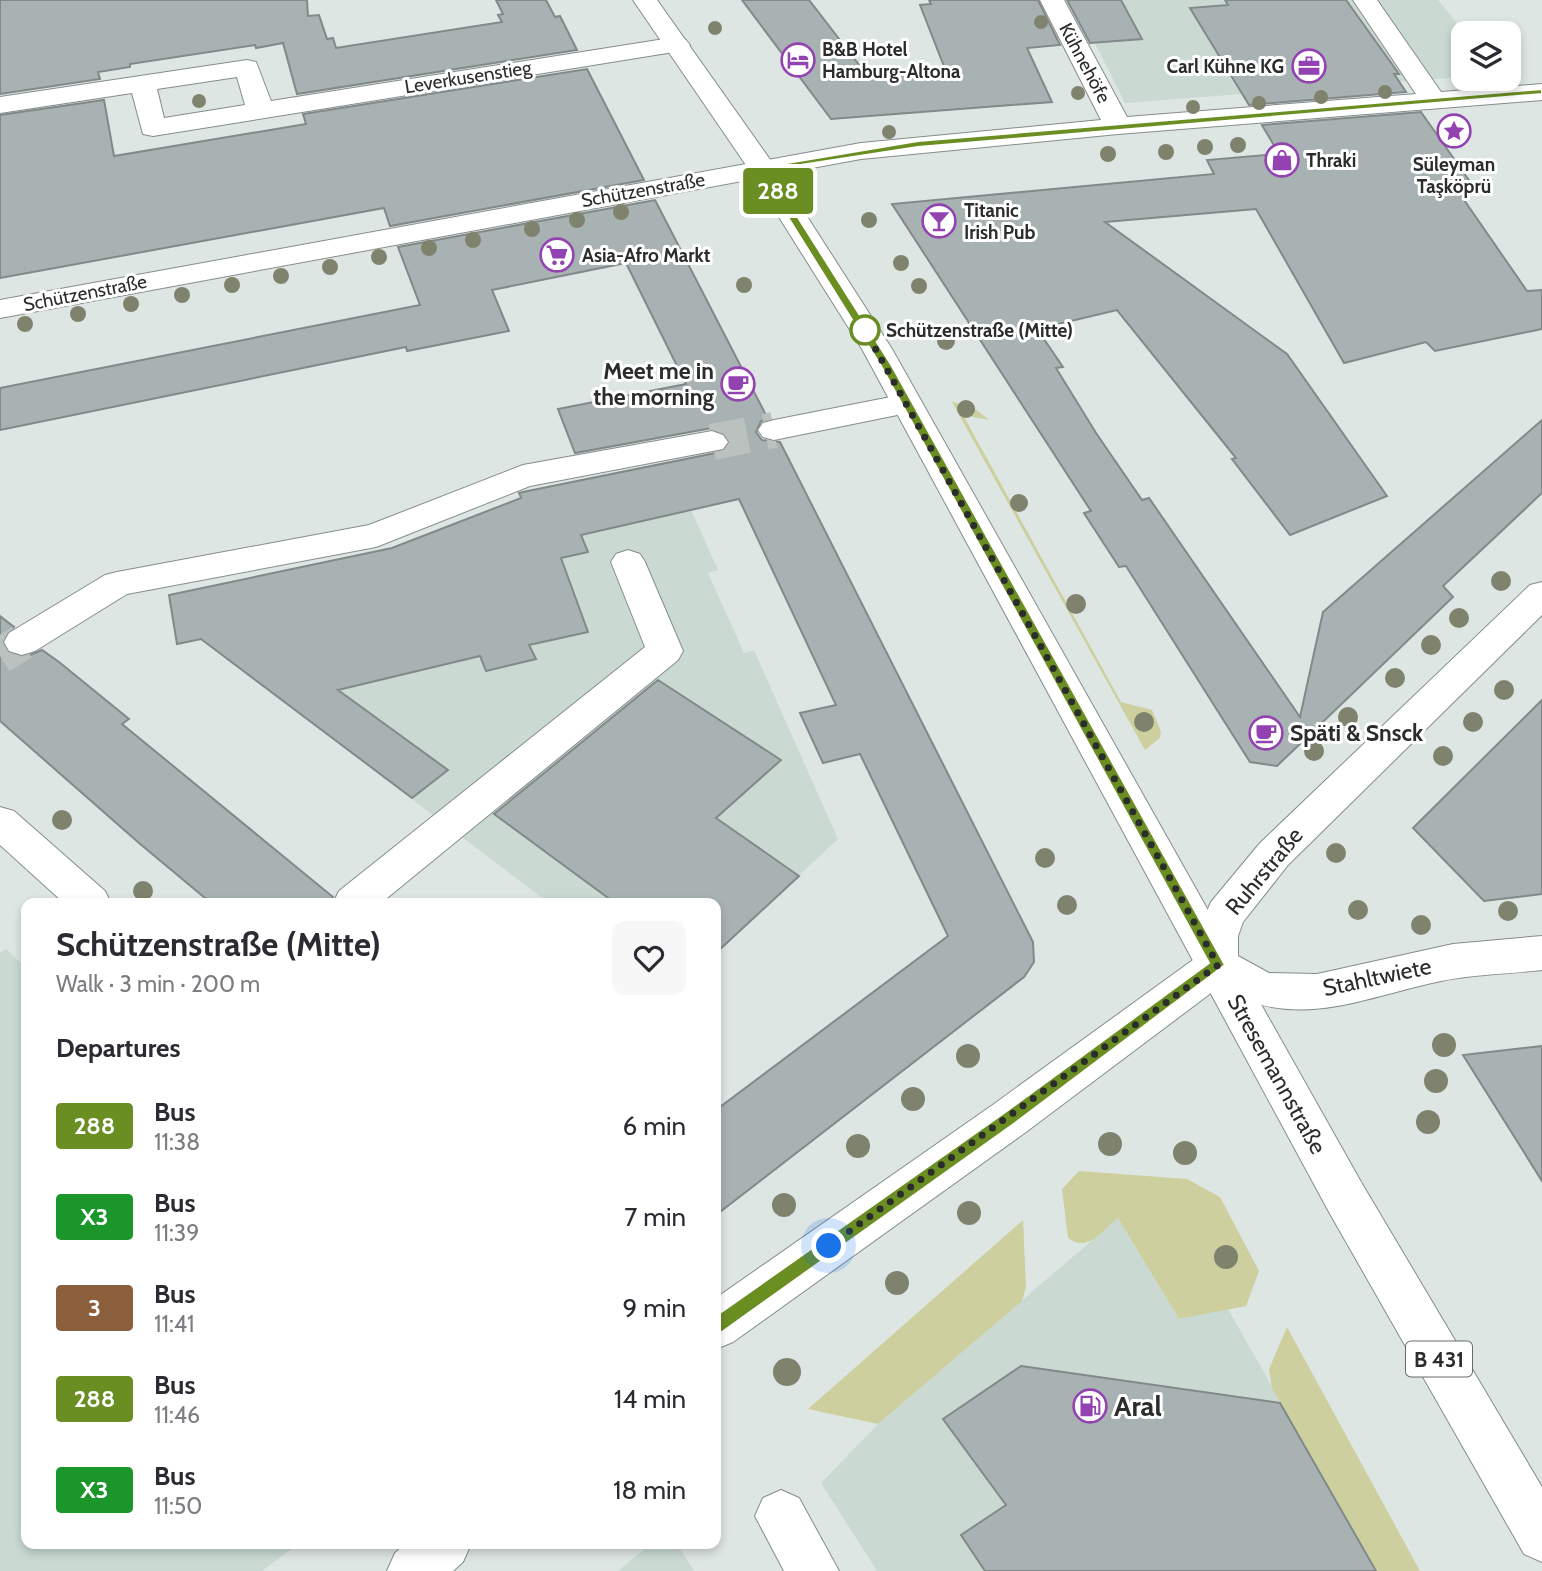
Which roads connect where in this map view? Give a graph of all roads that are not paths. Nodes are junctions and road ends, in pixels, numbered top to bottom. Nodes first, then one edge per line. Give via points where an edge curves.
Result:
1 (645, 0) edge
2 (1052, 0) edge
3 (1366, 0) edge
4 (677, 45) junction
5 (143, 85) junction
6 (1542, 92) edge
7 (1435, 102) junction
8 (0, 105) edge
9 (260, 110) junction
10 (1118, 126) junction
11 (762, 168) junction
12 (0, 309) edge
13 (906, 404) junction
14 (774, 430) tunnel mouth
15 (712, 442) tunnel mouth
16 (628, 562) dead end
17 (1542, 594) edge
18 (22, 642) tunnel mouth
19 (0, 822) edge
20 (85, 898) edge
21 (359, 898) edge
22 (1542, 953) edge
23 (1218, 965) junction
24 (721, 1322) edge
25 (781, 1516) dead end
26 (1539, 1525) edge
27 (439, 1549) edge
28 (413, 1571) edge
29 (813, 1571) edge

1 - 4 street, Stresemannstraße / B 431
2 - 10 street, Kühnehöfe
3 - 7 street
4 - 9 street, Leverkusenstieg
4 - 11 street, Stresemannstraße / B 431
5 - 8 street
5 - 9 street via 247,68
5 - 9 street, Leverkusenstieg via 153,128
6 - 7 street, Schützenstraße
7 - 10 street, Schützenstraße
10 - 11 street, Schützenstraße via 918,144
11 - 12 street, Schützenstraße
11 - 13 street, Stresemannstraße / B 431 via 843,293
13 - 14 street
13 - 23 street, Stresemannstraße / B 431
15 - 18 street via 523,476 376,536 117,584
16 - 21 street via 665,651
17 - 23 street, Ruhrstraße via 1274,854 1225,914 1217,936
19 - 20 street
22 - 23 street, Stahltwiete via 1443,964 1300,993 1252,985
23 - 24 street
23 - 26 street, Stresemannstraße / B 431 via 1345,1197
25 - 29 street
27 - 28 street

